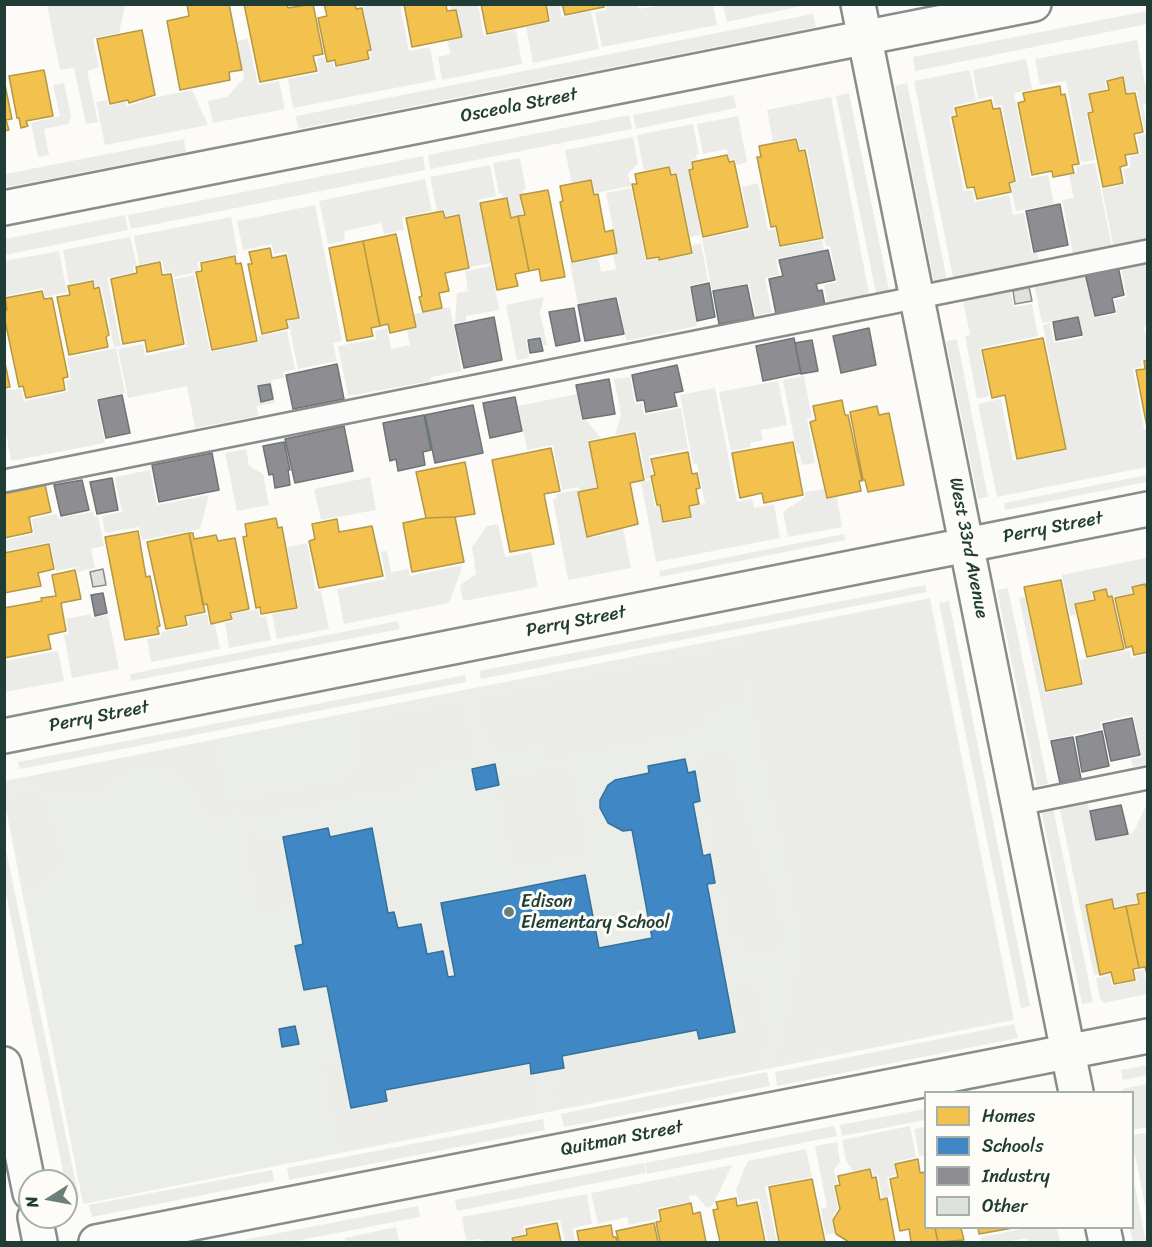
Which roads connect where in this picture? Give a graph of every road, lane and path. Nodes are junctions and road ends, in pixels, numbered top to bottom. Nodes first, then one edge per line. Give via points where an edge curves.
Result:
1 (858, 4) edge
2 (1034, 4) edge
3 (865, 38) junction
4 (4, 208) edge
5 (1148, 251) edge
6 (917, 297) junction
7 (4, 481) edge
8 (1148, 510) edge
9 (967, 545) junction
10 (4, 736) edge
11 (1148, 778) edge
12 (1019, 804) junction
13 (1148, 1036) edge
14 (1068, 1051) junction
15 (4, 1064) edge
16 (1076, 1091) edge
17 (25, 1169) edge
18 (96, 1242) edge

1 - 3 street, West 33rd Avenue
2 - 3 street, Osceola Street
3 - 4 street, Osceola Street
3 - 6 street, West 33rd Avenue
5 - 6 lane
6 - 7 lane
6 - 9 street, West 33rd Avenue
8 - 9 street, Perry Street
9 - 10 street, Perry Street
9 - 12 street, West 33rd Avenue
11 - 12 lane
12 - 14 street, West 33rd Avenue
13 - 14 street, Quitman Street
14 - 16 street, West 33rd Avenue
14 - 18 street, Quitman Street
15 - 17 street

